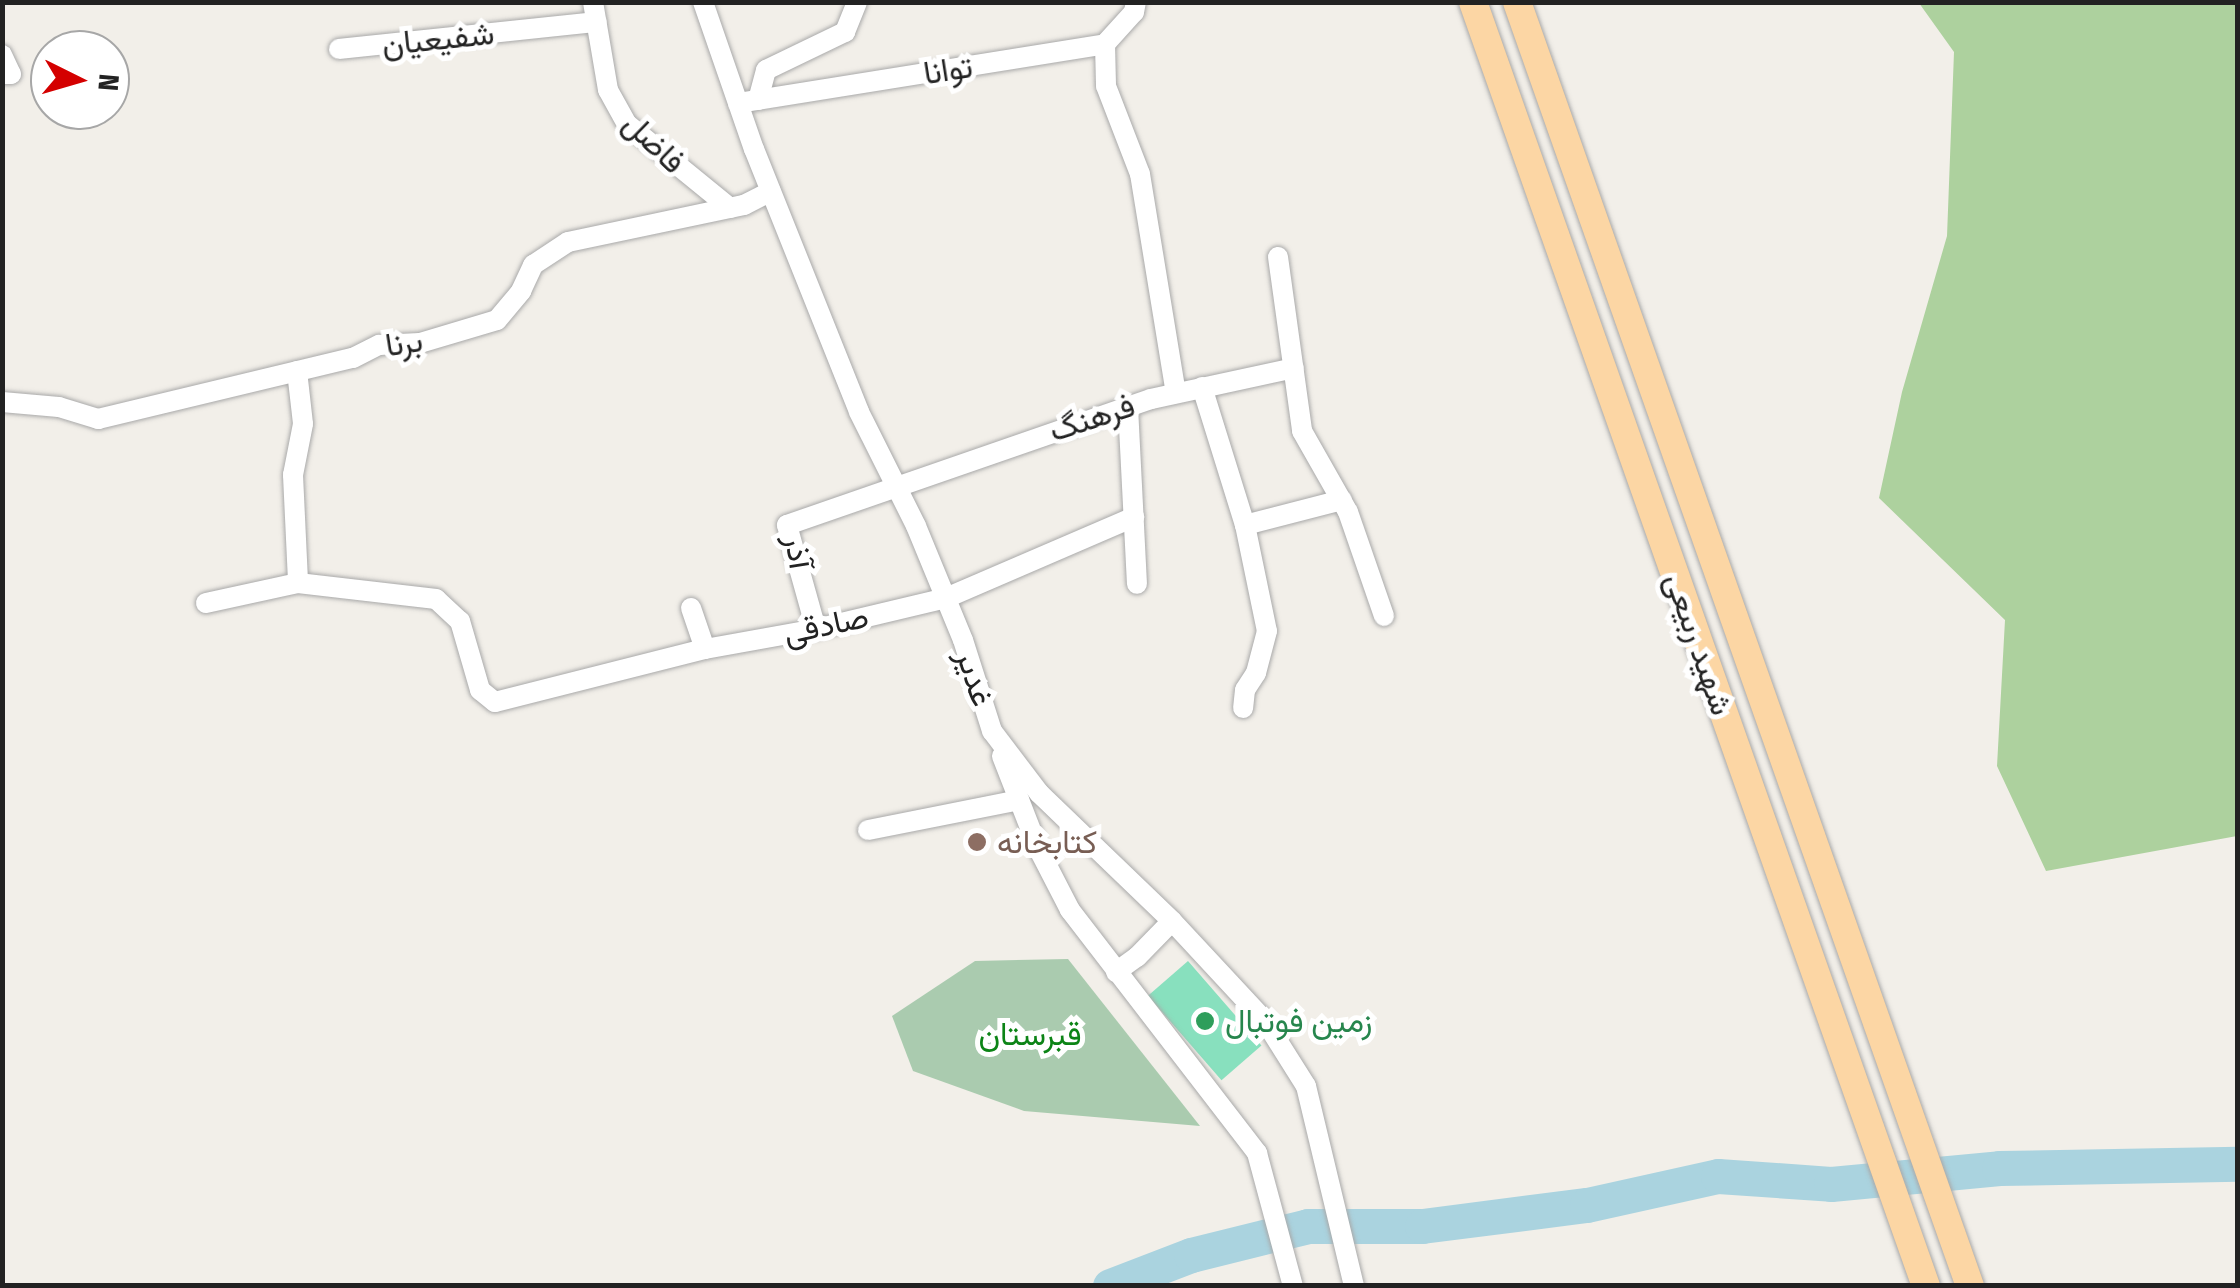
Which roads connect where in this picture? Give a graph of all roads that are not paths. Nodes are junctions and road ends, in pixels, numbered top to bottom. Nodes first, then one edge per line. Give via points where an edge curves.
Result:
1 (703, 2) edge
2 (857, 2) edge
3 (1136, 2) edge
4 (1472, 2) edge
5 (1517, 2) edge
6 (595, 12) edge
7 (1105, 44) junction
8 (339, 49) dead end
9 (748, 102) junction
10 (770, 192) junction
11 (730, 208) junction
12 (1278, 257) dead end
13 (1613, 281) junction
14 (1577, 291) junction
15 (1630, 330) junction
16 (1592, 340) junction
17 (1294, 368) junction
18 (298, 372) junction
19 (1202, 387) junction
20 (1176, 393) junction
21 (2, 402) edge
22 (1128, 407) junction
23 (896, 487) junction
24 (1342, 500) junction
25 (1134, 518) junction
26 (1245, 525) junction
27 (298, 582) junction
28 (1137, 584) dead end
29 (946, 598) junction
30 (206, 603) dead end
31 (691, 608) dead end
32 (1384, 616) dead end
33 (816, 629) junction
34 (705, 649) junction
35 (1243, 708) dead end
36 (992, 731) junction
37 (1019, 800) junction
38 (868, 830) dead end
39 (1172, 921) junction
40 (1116, 972) junction
41 (1353, 1283) edge
42 (1293, 1286) edge
43 (1926, 1286) edge
44 (1970, 1286) edge

1 - 9 street, غدیر
2 - 9 street via 845,32 766,70
3 - 7 street
4 - 14 main road, شهید ربیعی
5 - 13 main road, شهید ربیعی
6 - 8 street, شفیعیان
6 - 11 street, فاضل via 608,90 627,124
7 - 9 street, توانا
7 - 20 street via 1106,86 1140,174
9 - 10 street, غدیر
10 - 11 street, برنا
10 - 23 street, غدیر
11 - 18 street, برنا via 568,242 534,265 496,320 420,343 379,345
12 - 17 street
13 - 14 main road
13 - 15 main road, شهید ربیعی
14 - 16 main road, شهید ربیعی
15 - 16 main road
15 - 44 main road, شهید ربیعی
16 - 43 main road, شهید ربیعی
17 - 19 street, فرهنگ
17 - 24 street via 1302,430
18 - 21 street, برنا via 98,420 59,407
18 - 27 street
19 - 20 street, فرهنگ
19 - 26 street
20 - 22 street, فرهنگ
22 - 23 street, فرهنگ
22 - 25 street
23 - 29 street, غدیر
23 - 33 street, آذر via 787,525
24 - 26 street
24 - 32 street
25 - 28 street
25 - 29 street, صادقی
26 - 35 street via 1267,631
27 - 30 street
27 - 34 street, صادقی via 436,599 460,621 480,690 495,702
29 - 33 street, صادقی
29 - 36 street, غدیر
31 - 34 street
33 - 34 street, صادقی
36 - 37 street
36 - 39 street, غدیر via 1038,793
37 - 38 street
37 - 40 street via 1070,910
39 - 40 street
39 - 41 street, غدیر via 1265,1020 1306,1086
40 - 42 street via 1257,1152

